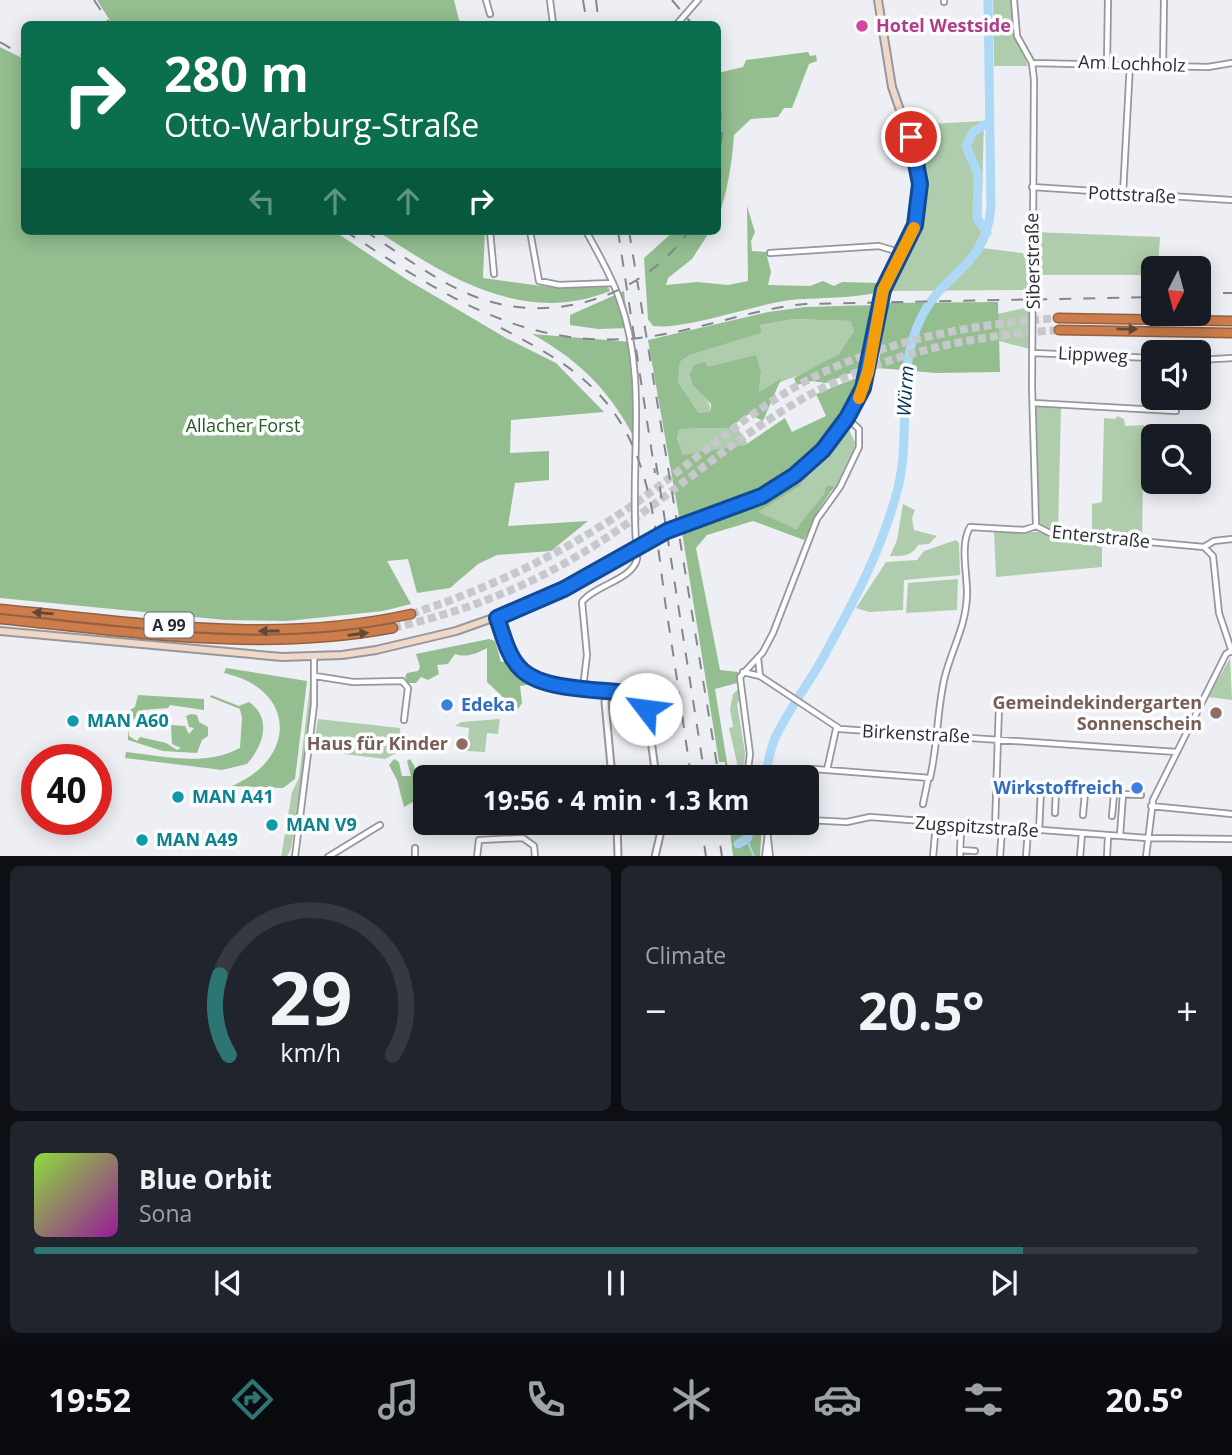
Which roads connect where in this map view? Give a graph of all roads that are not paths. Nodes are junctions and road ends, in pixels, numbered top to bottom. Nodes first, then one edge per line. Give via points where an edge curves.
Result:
1 (486, 0) edge
2 (550, 0) edge
3 (698, 0) edge
4 (878, 0) edge
5 (1014, 0) edge
6 (1108, 0) edge
7 (1164, 0) edge
8 (490, 14) dead end
9 (553, 21) edge
10 (680, 21) edge
11 (1032, 62) junction
12 (1107, 63) junction
13 (1232, 63) edge
14 (1130, 64) junction
15 (1163, 65) junction
16 (1032, 187) junction
17 (1123, 194) junction
18 (1231, 200) edge
19 (490, 235) edge
20 (531, 235) edge
21 (588, 235) edge
22 (770, 253) dead end
23 (902, 253) junction
24 (494, 274) dead end
25 (613, 283) junction
26 (1058, 318) tunnel mouth
27 (1232, 321) edge
28 (1059, 330) tunnel mouth
29 (1232, 333) edge
30 (1033, 353) junction
31 (1141, 358) edge
32 (1232, 358) edge
33 (1211, 359) edge
34 (1033, 403) junction
35 (1176, 411) dead end
36 (847, 418) junction
37 (1036, 526) junction
38 (1232, 539) edge
39 (1204, 547) junction
40 (0, 608) edge
41 (411, 614) tunnel mouth
42 (497, 618) junction
43 (0, 619) edge
44 (393, 628) tunnel mouth
45 (0, 631) edge
46 (1232, 651) edge
47 (314, 657) junction
48 (758, 657) junction
49 (743, 672) junction
50 (315, 676) junction
51 (760, 676) junction
52 (583, 688) junction
53 (614, 692) junction
54 (605, 702) junction
55 (999, 705) dead end
56 (404, 720) dead end
57 (836, 729) junction
58 (938, 737) junction
59 (998, 739) junction
60 (1177, 752) junction
61 (611, 765) edge
62 (654, 765) edge
63 (749, 765) edge
64 (819, 770) edge
65 (827, 770) junction
66 (928, 780) junction
67 (1056, 790) junction
68 (1085, 792) junction
69 (1114, 794) junction
70 (1123, 794) junction
71 (1141, 795) dead end
72 (923, 804) dead end
73 (1151, 806) junction
74 (1055, 813) dead end
75 (1232, 814) edge
76 (1083, 815) dead end
77 (1112, 816) dead end
78 (819, 821) edge
79 (936, 824) junction
80 (380, 825) dead end
81 (961, 826) junction
82 (998, 828) junction
83 (1028, 830) junction
84 (1039, 831) junction
85 (1082, 834) junction
86 (617, 835) edge
87 (660, 835) edge
88 (768, 835) edge
89 (1108, 835) junction
90 (1120, 836) junction
91 (1147, 838) junction
92 (1232, 839) edge
93 (415, 848) dead end
94 (975, 851) dead end
95 (960, 853) edge
96 (295, 856) edge
97 (328, 856) edge
98 (415, 856) edge
99 (477, 856) edge
100 (535, 856) edge
101 (618, 856) edge
102 (655, 856) edge
103 (768, 856) edge
104 (933, 856) edge
105 (1000, 856) edge
106 (1026, 856) edge
107 (1080, 856) edge
108 (1107, 856) edge
109 (1146, 856) edge

1 - 8 street
2 - 9 street
3 - 10 street
4 - 23 main road via 892,87 911,137 920,191 915,225
5 - 11 street, Siberstraße via 1017,36
6 - 12 street
7 - 15 street
11 - 12 street, Am Lochholz
11 - 16 street, Siberstraße
12 - 14 street, Am Lochholz
13 - 15 street, Am Lochholz
14 - 15 street, Am Lochholz
14 - 17 street
16 - 17 street, Pottstraße
16 - 30 street, Siberstraße
17 - 18 street, Pottstraße
19 - 24 street
20 - 25 street via 539,281
21 - 25 street
22 - 23 street via 879,246
23 - 36 main road via 883,290 868,372
25 - 52 street, bridge via 626,325 636,398 637,559 631,570 582,602 587,655
26 - 27 highway
28 -> 29 highway
30 - 31 street, Lippweg
30 - 34 street, Siberstraße
32 - 33 street
34 - 35 street
34 - 37 street, Siberstraße
36 - 42 main road via 823,450 779,486 667,531 564,589
36 - 48 street via 858,427 860,444 840,487 817,519 781,614
37 - 39 street, Enterstraße via 1050,533
37 - 58 street, Enterstraße via 1024,530 970,527 964,621 944,678
38 - 39 street, Enterstraße
39 - 46 street via 1213,556 1219,612
41 -> 40 highway, A 99 via 272,632
42 - 47 main road via 406,643
42 - 52 street via 512,656 525,674
43 -> 44 highway, A 99 via 251,642 320,639
45 - 47 main road
46 - 60 street via 1226,654
47 - 50 street
48 - 49 street
48 - 51 street
49 - 51 street, Birkenstraße
49 - 63 street via 740,684
50 - 56 street via 402,681 408,688
50 - 96 street
51 - 57 street, Birkenstraße
52 - 53 street
52 - 54 street via 598,693
53 - 54 street
53 - 62 street via 643,700
54 - 61 street
55 - 59 street
57 - 58 street, Birkenstraße
57 - 65 street
58 - 59 street, Birkenstraße
58 - 66 street
59 - 60 street, Birkenstraße
59 - 82 street
60 - 73 street
64 - 65 street
65 - 66 street
66 - 72 street
67 - 68 street
67 - 74 street
67 - 84 street via 1041,790
68 - 69 street
68 - 76 street
69 - 70 street
69 - 77 street
70 - 71 street
70 - 90 street
73 - 75 street
73 - 91 street
78 - 79 street, Zugspitzstraße via 870,817
79 - 81 street, Zugspitzstraße
79 - 104 street
80 - 97 street
81 - 82 street, Zugspitzstraße
81 - 95 street
82 - 83 street, Zugspitzstraße
82 - 105 street
83 - 84 street, Zugspitzstraße
83 - 106 street
84 - 85 street, Zugspitzstraße
85 - 89 street, Zugspitzstraße
85 - 107 street
86 - 101 street
87 - 102 street
88 - 103 street
89 - 90 street, Zugspitzstraße
89 - 108 street
90 - 91 street, Zugspitzstraße
91 - 92 street, Zugspitzstraße
91 - 109 street
93 - 98 street
94 - 95 street
99 - 100 street via 479,840 523,838 534,846

